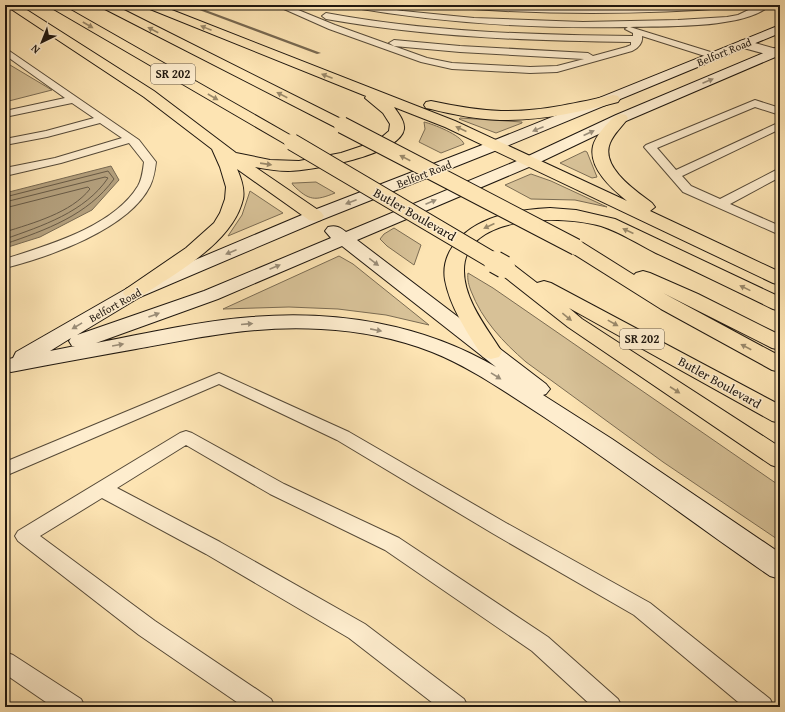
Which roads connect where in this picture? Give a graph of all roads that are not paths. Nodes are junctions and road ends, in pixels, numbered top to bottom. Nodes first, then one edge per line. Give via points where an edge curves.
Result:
1 (11, 5) edge
2 (54, 5) edge
3 (105, 5) edge
4 (149, 5) edge
5 (280, 5) edge
6 (349, 5) edge
7 (444, 5) edge
8 (571, 5) edge
9 (740, 5) edge
10 (766, 5) edge
11 (289, 9) junction
12 (581, 11) junction
13 (613, 24) junction
14 (780, 29) edge
15 (638, 36) junction
16 (373, 41) junction
17 (744, 44) junction
18 (5, 51) edge
19 (778, 52) edge
20 (604, 56) junction
21 (714, 56) junction
22 (354, 86) junction
23 (613, 98) junction
24 (74, 99) junction
25 (780, 112) edge
26 (5, 114) edge
27 (621, 118) junction
28 (102, 119) junction
29 (780, 125) edge
30 (131, 139) junction
31 (5, 142) edge
32 (216, 146) junction
33 (496, 146) junction
34 (530, 161) junction
35 (5, 172) edge
36 (780, 172) edge
37 (675, 175) junction
38 (720, 204) junction
39 (315, 216) junction
40 (777, 227) edge
41 (343, 238) junction
42 (694, 238) junction
43 (576, 247) junction
44 (5, 264) edge
45 (504, 267) junction
46 (780, 278) edge
47 (134, 293) junction
48 (780, 305) edge
49 (780, 342) edge
50 (491, 352) junction
51 (780, 365) edge
52 (8, 366) edge
53 (780, 415) edge
54 (596, 440) junction
55 (780, 459) edge
56 (5, 469) edge
57 (102, 489) junction
58 (780, 568) edge
59 (5, 662) edge
60 (73, 707) edge
61 (263, 707) edge
62 (456, 707) edge
63 (610, 707) edge
64 (762, 707) edge

1 - 32 highway via 149,94
2 -> 45 highway, Butler Boulevard / SR 202, bridge
43 -> 3 highway, SR 202, bridge
22 -> 4 highway
5 - 11 lane
6 - 13 lane via 403,14 474,21
7 - 12 lane
8 - 12 lane
9 - 12 lane
10 - 13 lane via 741,18 727,20
11 - 15 lane via 396,28 452,34 537,38
11 - 16 lane
12 - 13 lane
13 - 15 lane
14 - 17 main road, Belfort Road
15 - 20 lane via 635,46
15 - 21 lane
16 - 20 lane via 460,49
16 - 20 lane via 424,60 452,66 545,70 558,69
17 - 19 main road
17 - 21 main road, Belfort Road
18 - 24 lane
27 -> 19 main road, Belfort Road
21 - 23 main road, Belfort Road
22 - 23 highway via 445,109 488,116 549,113
32 -> 22 highway via 255,163 291,166 313,165 374,147 388,140 396,132 397,124 389,110
33 -> 22 highway via 419,110
23 -> 33 main road, Belfort Road
24 - 26 lane
24 - 28 lane
25 - 37 lane via 755,103 650,147
34 -> 27 main road, Belfort Road
27 - 42 highway via 606,135 601,146 600,156 605,168 614,180 645,206
28 - 30 lane
28 - 31 lane
29 - 37 lane
30 - 35 lane via 57,161
30 - 44 lane via 150,162 148,178 128,206 111,219 74,239
32 - 39 highway
32 - 47 highway via 234,186 234,199 230,211 221,226 206,242
33 - 34 highway
33 -> 39 main road, Belfort Road
41 -> 34 main road, Belfort Road
34 - 42 highway
36 - 38 lane
37 - 38 lane via 687,189
38 - 40 lane
39 - 41 main road
39 -> 47 main road, Belfort Road
41 -> 50 main road
52 -> 41 main road, Belfort Road via 210,295
42 - 46 highway
43 - 49 highway, SR 202 via 691,298
51 -> 43 highway via 668,305
45 -> 53 highway, Butler Boulevard / SR 202 via 598,315
45 -> 55 highway via 575,323
47 -> 52 main road, Belfort Road
48 -> 50 highway via 609,223 564,214 517,216 476,232 462,244 456,257 454,270 462,300
50 - 54 main road
52 -> 54 main road via 209,328 248,323 328,323 407,336 463,357
54 - 58 main road
56 - 64 lane via 219,378 343,436 642,609
57 - 61 lane via 25,536 147,628
57 - 62 lane via 213,548 357,631
57 - 63 lane via 186,437 277,488 392,544 540,644
59 - 60 lane

